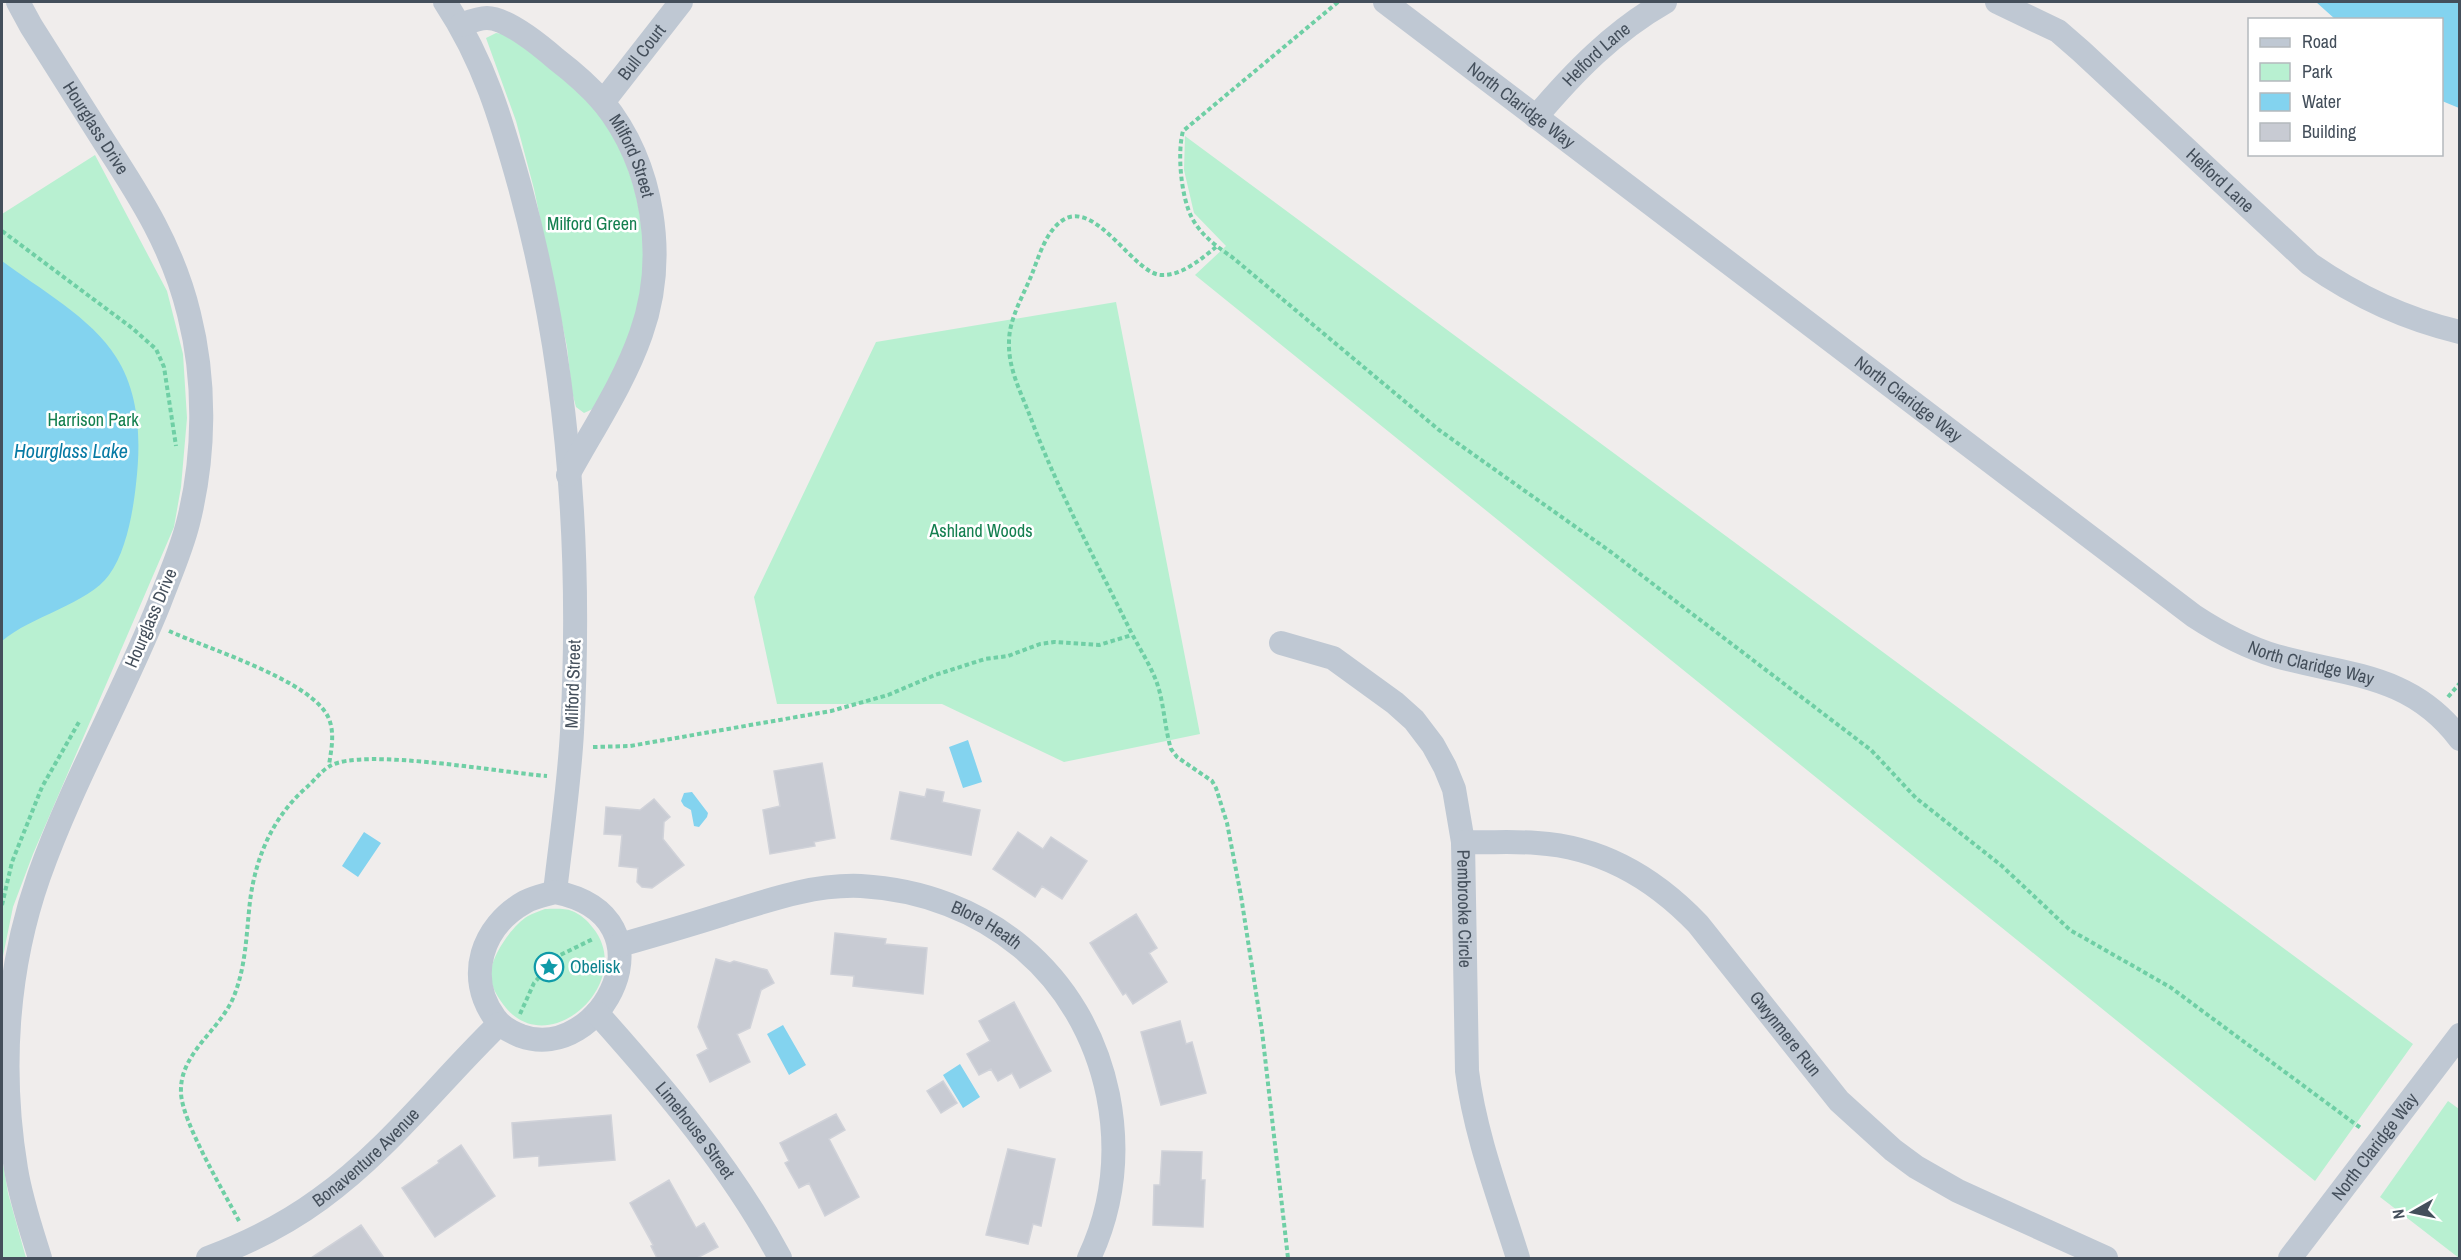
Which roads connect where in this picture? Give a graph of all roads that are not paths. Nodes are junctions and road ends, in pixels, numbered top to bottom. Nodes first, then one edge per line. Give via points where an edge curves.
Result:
1 (445, 2) edge
2 (681, 2) edge
3 (1384, 2) edge
4 (1665, 2) edge
5 (1997, 2) edge
6 (24, 4) edge
7 (461, 25) junction
8 (603, 102) junction
9 (1536, 117) junction
10 (2460, 332) edge
11 (568, 475) junction
12 (1281, 643) dead end
13 (2460, 739) edge
14 (1463, 842) junction
15 (555, 892) junction
16 (610, 941) junction
17 (597, 1013) junction
18 (508, 1022) junction
19 (2460, 1035) edge
20 (40, 1258) edge
21 (208, 1258) edge
22 (780, 1258) edge
23 (1089, 1258) edge
24 (1518, 1258) edge
25 (2106, 1258) edge
26 (2290, 1258) edge

1 - 7 street, Milford Street
2 - 8 street, Bull Court
3 - 9 street, North Claridge Way
4 - 9 street, Helford Lane via 1600,48
5 - 10 street, Helford Lane via 2043,23 2073,44 2310,264 2380,305
6 - 20 street, Hourglass Drive via 164,240 195,343 201,413 195,495 178,556 43,866 15,971 7,1034 8,1111 16,1172
7 - 8 street, Milford Street via 488,18 515,29 565,66
7 - 11 street, Milford Street via 491,93 526,210 556,362
8 - 11 street, Milford Street via 632,148 642,176 653,227 655,267 648,309 631,358
9 - 13 street, North Claridge Way via 2194,616 2247,646 2387,683 2426,705
11 - 15 street, Milford Street via 574,561 574,671 568,779
12 - 14 street, Pembrooke Circle via 1333,658 1414,720 1433,745 1454,789
14 - 24 street, Pembrooke Circle via 1470,1096
14 - 25 street, Gwynmere Run via 1538,843 1569,848 1606,858 1650,882 1698,924 1839,1101 1893,1150 1958,1191
15 - 16 street via 581,899 597,909 616,932
15 - 18 street via 515,909 487,942 479,967 483,998
16 - 17 street via 620,970
16 - 23 street, Blore Heath via 791,894 841,886 930,897 993,926 1034,957 1068,997 1086,1028 1103,1073 1111,1112 1114,1167 1102,1227
17 - 18 street via 570,1032 549,1038 527,1038
17 - 22 street, Limehouse Street via 691,1122
18 - 21 street, Bonaventure Avenue via 347,1178 250,1241
19 - 26 street, North Claridge Way

